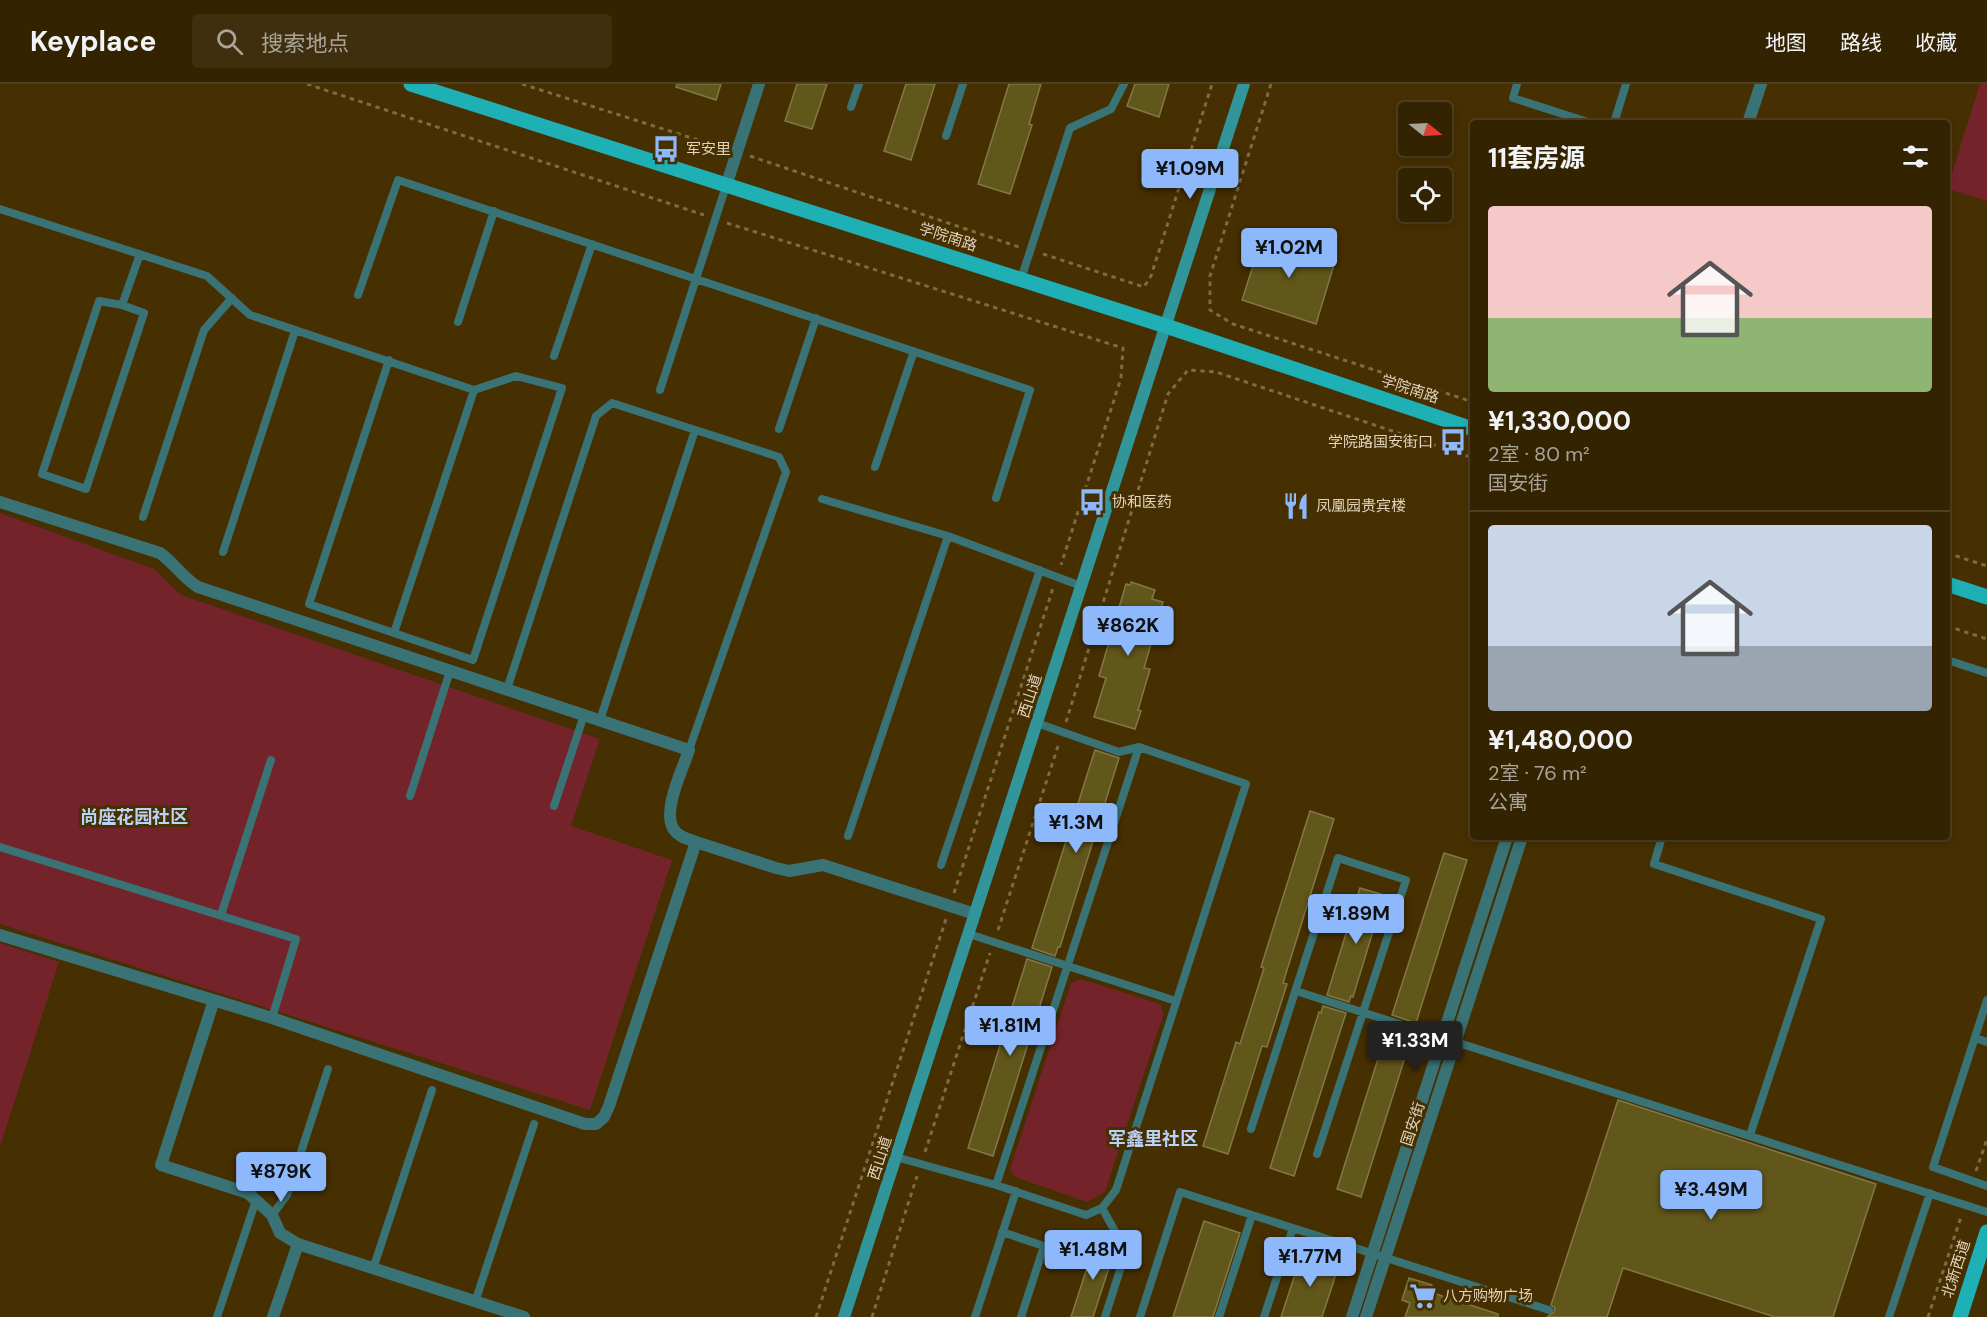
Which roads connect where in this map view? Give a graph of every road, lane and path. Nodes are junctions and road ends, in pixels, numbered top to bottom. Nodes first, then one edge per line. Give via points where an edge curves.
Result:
1 (411, 84) edge
2 (522, 84) edge
3 (759, 84) edge
4 (859, 84) edge
5 (963, 84) edge
6 (1124, 84) edge
7 (1212, 84) edge
8 (1244, 84) edge
9 (1271, 84) edge
10 (1517, 84) edge
11 (1626, 84) edge
12 (1761, 84) edge
13 (851, 107) dead end
14 (1582, 120) edge
15 (1615, 120) edge
16 (1749, 120) edge
17 (946, 136) dead end
18 (737, 152) junction
19 (726, 186) junction
20 (0, 209) edge
21 (494, 212) junction
22 (592, 244) junction
23 (1030, 250) junction
24 (140, 254) junction
25 (697, 279) junction
26 (1022, 279) junction
27 (358, 295) dead end
28 (232, 298) junction
29 (122, 305) junction
30 (816, 318) junction
31 (458, 322) dead end
32 (1166, 326) junction
33 (295, 331) junction
34 (1123, 348) dead end
35 (914, 351) junction
36 (554, 356) dead end
37 (389, 360) junction
38 (474, 390) junction
39 (660, 390) dead end
40 (1470, 401) edge
41 (1470, 428) edge
42 (779, 429) dead end
43 (695, 430) junction
44 (1470, 457) edge
45 (874, 467) dead end
46 (996, 498) dead end
47 (822, 499) dead end
48 (0, 502) edge
49 (143, 517) dead end
50 (948, 536) junction
51 (223, 552) dead end
52 (1950, 554) edge
53 (1987, 566) edge
54 (1040, 570) junction
55 (1057, 577) junction
56 (1950, 585) edge
57 (1081, 586) junction
58 (1987, 597) edge
59 (1950, 628) edge
60 (394, 633) junction
61 (1987, 639) edge
62 (1950, 661) edge
63 (450, 671) junction
64 (1987, 673) edge
65 (507, 689) junction
66 (584, 715) junction
67 (600, 720) junction
68 (1037, 723) junction
69 (1062, 733) junction
70 (1139, 747) junction
71 (689, 750) junction
72 (271, 760) dead end
73 (410, 796) dead end
74 (554, 806) dead end
75 (848, 836) dead end
76 (1506, 840) edge
77 (1521, 840) edge
78 (1661, 840) edge
79 (696, 842) junction
80 (0, 847) edge
81 (941, 865) dead end
82 (950, 906) junction
83 (975, 914) junction
84 (221, 915) junction
85 (969, 934) junction
86 (0, 935) edge
87 (994, 941) junction
88 (1067, 966) junction
89 (1296, 991) junction
90 (214, 1000) junction
91 (1987, 1000) edge
92 (1176, 1001) junction
93 (1363, 1012) junction
94 (272, 1018) junction
95 (1443, 1037) junction
96 (1975, 1038) junction
97 (1456, 1041) junction
98 (1987, 1042) edge
99 (328, 1069) dead end
100 (432, 1090) dead end
101 (534, 1124) dead end
102 (1251, 1129) dead end
103 (1750, 1135) junction
104 (1987, 1138) edge
105 (1317, 1154) dead end
106 (896, 1158) junction
107 (921, 1165) junction
108 (1973, 1181) junction
109 (996, 1185) junction
110 (1987, 1185) edge
111 (1016, 1191) junction
112 (1930, 1193) junction
113 (256, 1200) junction
114 (1965, 1204) junction
115 (1102, 1209) junction
116 (1987, 1212) edge
117 (272, 1215) junction
118 (1252, 1215) junction
119 (1293, 1228) junction
120 (1002, 1232) junction
121 (1987, 1232) edge
122 (298, 1244) junction
123 (1378, 1256) junction
124 (373, 1269) junction
125 (475, 1302) junction
126 (1549, 1310) dead end
127 (217, 1317) edge
128 (273, 1317) edge
129 (524, 1317) edge
130 (816, 1317) edge
131 (844, 1317) edge
132 (872, 1317) edge
133 (975, 1317) edge
134 (1021, 1317) edge
135 (1105, 1317) edge
136 (1140, 1317) edge
137 (1219, 1317) edge
138 (1264, 1317) edge
139 (1352, 1317) edge
140 (1365, 1317) edge
141 (1889, 1317) edge
142 (1928, 1317) edge
143 (1960, 1317) edge

1 - 19 main road, 学院南路
2 - 18 path
3 - 18 street
4 - 13 lane
5 - 17 lane
6 - 23 lane via 1111,109 1070,128
7 - 23 path via 1144,287
8 - 32 street, 西山道
9 - 40 path via 1210,276 1210,310 1233,324
10 - 14 lane via 1513,98
11 - 15 lane
12 - 16 street
18 - 19 street
18 - 23 path
19 - 25 lane
19 - 26 main road, 学院南路
20 - 24 lane
21 - 22 lane
21 - 27 lane via 398,180
21 - 31 lane
22 - 25 lane
22 - 36 lane
23 - 26 lane
24 - 28 lane via 207,276
24 - 29 lane
25 - 30 lane
25 - 39 lane
26 - 32 main road, 学院南路
28 - 33 lane via 250,315
28 - 49 lane via 204,330
29 - 29 lane via 99,301 42,474 86,489 144,313
30 - 35 lane
30 - 42 lane
32 - 41 main road, 学院南路
32 - 57 street, 西山道
33 - 37 lane
33 - 51 lane
34 - 55 path via 1121,378
35 - 45 lane
35 - 46 lane via 1030,390
37 - 38 lane
37 - 60 lane via 309,604
38 - 60 lane
38 - 60 lane via 516,376 562,388 473,660
43 - 65 lane via 612,403 596,416
43 - 67 lane
43 - 71 lane via 778,457 786,472
44 - 69 path via 1216,372 1188,370 1168,394
47 - 50 lane
48 - 63 street via 160,554 198,586
50 - 54 lane
50 - 75 lane
52 - 53 path
54 - 55 lane
54 - 81 lane
55 - 57 lane
55 - 82 path
56 - 58 main road
57 - 68 street, 西山道
59 - 61 path
62 - 64 lane
63 - 65 street
63 - 73 lane
65 - 66 street
66 - 67 street
66 - 74 lane
67 - 71 street
68 - 69 lane
68 - 83 street, 西山道
69 - 70 lane via 1119,752
69 - 87 path
70 - 88 lane
70 - 92 lane via 1246,784
71 - 79 street via 669,820 675,831
72 - 84 lane
76 - 95 street, 国安街
77 - 97 street, 国安街
78 - 103 lane via 1654,864 1821,919
79 - 82 street via 789,871 823,865
79 - 94 street via 609,1106 596,1124 585,1124
80 - 84 lane
82 - 83 street
82 - 130 path
83 - 85 street, 西山道
84 - 94 lane via 296,939
85 - 87 lane
85 - 106 street, 西山道
86 - 90 street
87 - 88 lane
87 - 107 path
88 - 92 lane
88 - 109 lane
89 - 93 lane
89 - 93 lane via 1338,858 1406,880
89 - 102 lane
90 - 94 street
90 - 113 street via 161,1165 248,1193
91 - 96 lane
92 - 115 lane via 1116,1190
93 - 95 lane
93 - 105 lane
95 - 97 lane
95 - 123 street, 国安街
96 - 98 lane
96 - 108 lane via 1933,1167
97 - 103 lane
97 - 123 street, 国安街
99 - 117 lane via 287,1196
100 - 124 lane
101 - 125 lane
103 - 112 lane
104 - 108 path
106 - 107 lane
106 - 131 street, 西山道
107 - 109 lane
107 - 132 path
108 - 110 lane
109 - 111 lane
111 - 115 lane via 1086,1215
111 - 120 lane
112 - 114 lane
112 - 141 lane
113 - 117 street
113 - 127 lane
114 - 116 lane
114 - 142 path
115 - 135 lane via 1126,1251
117 - 122 street via 280,1233
118 - 119 lane
118 - 136 lane via 1180,1192
118 - 137 lane
119 - 123 lane
119 - 138 lane
120 - 133 lane
120 - 134 lane via 1044,1246
121 - 143 main road, 北新西道
122 - 124 street
122 - 128 street
123 - 126 lane
123 - 139 street, 国安街
123 - 140 street, 国安街
124 - 125 street
125 - 129 street

